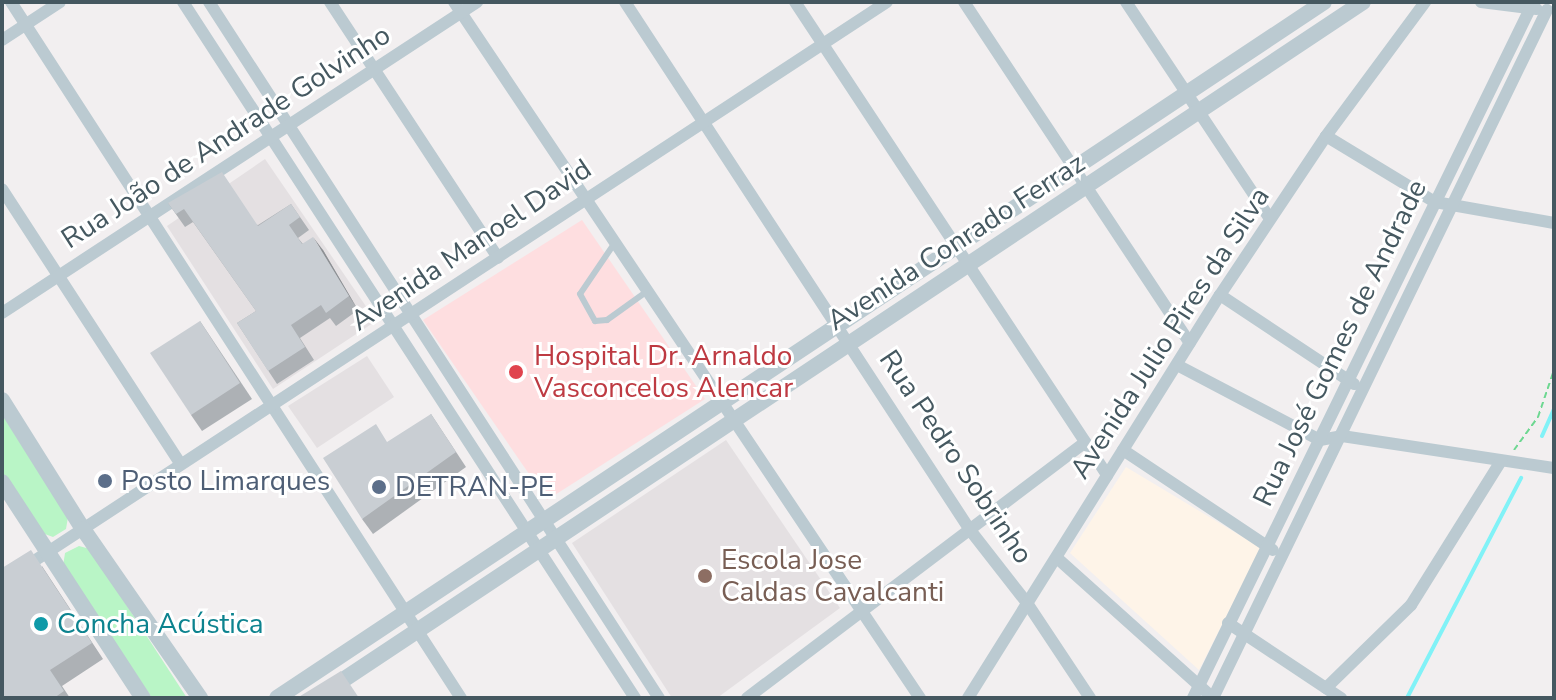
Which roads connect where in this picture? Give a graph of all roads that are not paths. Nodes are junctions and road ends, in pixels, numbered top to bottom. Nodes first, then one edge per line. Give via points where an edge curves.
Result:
1 (11, 2) edge
2 (60, 2) edge
3 (183, 2) edge
4 (209, 2) edge
5 (330, 2) edge
6 (477, 2) edge
7 (625, 2) edge
8 (795, 2) edge
9 (887, 2) edge
10 (964, 2) edge
11 (1126, 2) edge
12 (1324, 2) edge
13 (1363, 2) edge
14 (1425, 2) edge
15 (1481, 2) edge
16 (457, 7) edge
17 (1530, 9) junction
18 (1551, 10) edge
19 (26, 24) junction
20 (228, 32) junction
21 (2, 40) edge
22 (1267, 41) junction
23 (823, 43) junction
24 (211, 44) junction
25 (1281, 59) junction
26 (373, 68) junction
27 (1188, 93) junction
28 (1202, 112) junction
29 (703, 121) junction
30 (286, 124) junction
31 (268, 136) junction
32 (1326, 136) junction
33 (1466, 136) junction
34 (1480, 141) junction
35 (1074, 168) junction
36 (1086, 187) junction
37 (2, 189) edge
38 (584, 199) junction
39 (1435, 202) junction
40 (1451, 205) junction
41 (1013, 210) junction
42 (151, 214) junction
43 (347, 219) junction
44 (1270, 219) junction
45 (1554, 223) edge
46 (1025, 228) junction
47 (331, 230) junction
48 (614, 244) junction
49 (957, 248) junction
50 (498, 258) junction
51 (969, 265) junction
52 (57, 276) junction
53 (891, 291) junction
54 (646, 292) junction
55 (1220, 295) junction
56 (904, 307) junction
57 (2, 313) edge
58 (411, 314) junction
59 (393, 326) junction
60 (838, 326) junction
61 (849, 342) junction
62 (1190, 343) junction
63 (779, 365) junction
64 (1177, 365) junction
65 (1348, 381) junction
66 (792, 382) junction
67 (1364, 388) junction
68 (2, 400) edge
69 (720, 405) junction
70 (270, 407) junction
71 (733, 423) junction
72 (489, 435) junction
73 (1342, 436) junction
74 (1320, 440) junction
75 (1085, 442) junction
76 (472, 447) junction
77 (1123, 450) junction
78 (1501, 461) junction
79 (180, 463) junction
80 (631, 464) junction
81 (1554, 468) edge
82 (1107, 475) junction
83 (643, 480) junction
84 (2, 482) edge
85 (545, 519) junction
86 (83, 529) junction
87 (970, 530) junction
88 (528, 531) junction
89 (557, 538) junction
90 (1266, 547) junction
91 (540, 550) junction
92 (46, 553) junction
93 (1283, 555) junction
94 (1057, 558) junction
95 (465, 573) junction
96 (2, 582) edge
97 (478, 590) junction
98 (1027, 603) junction
99 (405, 613) junction
100 (862, 614) junction
101 (1228, 623) junction
102 (418, 631) junction
103 (1243, 631) junction
104 (619, 638) junction
105 (603, 648) junction
106 (312, 675) junction
107 (1326, 688) junction
108 (1195, 693) edge
109 (320, 695) edge
110 (143, 698) edge
111 (200, 698) edge
112 (277, 698) edge
113 (461, 698) edge
114 (635, 698) edge
115 (659, 698) edge
116 (747, 698) edge
117 (920, 698) edge
118 (968, 698) edge
119 (1090, 698) edge
120 (1213, 698) edge
121 (1341, 698) edge

1 - 19 street
2 - 19 street
3 - 24 street
4 - 20 street
5 - 26 street
6 - 16 street, Rua João de Andrade Golvinho
7 - 29 street, Rua Pedro Sobrinho
8 - 23 street
9 - 23 street, Avenida Manoel David
10 - 35 street
11 - 27 street
12 - 22 street, Avenida Conrado Ferraz
13 - 25 street, Avenida Conrado Ferraz
14 - 32 street, Avenida Julio Pires da Silva
15 - 17 street
16 - 26 street, Rua João de Andrade Golvinho
16 - 38 street
17 - 18 street
17 - 33 street, Rua José Gomes de Andrade
18 - 34 street
19 - 21 street
19 - 42 street
20 - 24 street
20 - 30 street
22 - 25 street
22 - 27 street, Avenida Conrado Ferraz
23 - 29 street, Avenida Manoel David
23 - 49 street
24 - 31 street
25 - 28 street, Avenida Conrado Ferraz
26 - 30 street, Rua João de Andrade Golvinho
26 - 50 street
27 - 28 street
27 - 35 street, Avenida Conrado Ferraz
28 - 36 street, Avenida Conrado Ferraz
28 - 44 street
29 - 38 street, Avenida Manoel David
29 - 60 street, Rua Pedro Sobrinho
30 - 31 street, Rua João de Andrade Golvinho
30 - 43 street
31 - 42 street, Rua João de Andrade Golvinho
31 - 47 street
32 - 39 street
32 - 44 street, Avenida Julio Pires da Silva
33 - 34 street
33 - 39 street, Rua José Gomes de Andrade
34 - 40 street
35 - 36 street
35 - 41 street, Avenida Conrado Ferraz
36 - 46 street, Avenida Conrado Ferraz
36 - 62 street
37 - 52 street
38 - 48 street
38 - 50 street, Avenida Manoel David
39 - 40 street
39 - 65 street, Rua José Gomes de Andrade
40 - 45 street
40 - 67 street
41 - 46 street
41 - 49 street, Avenida Conrado Ferraz
42 - 52 street, Rua João de Andrade Golvinho
42 - 70 street
43 - 47 street
43 - 58 street
44 - 55 street, Avenida Julio Pires da Silva
46 - 51 street, Avenida Conrado Ferraz
47 - 59 street
48 - 54 street
48 - 54 lane via 580,294 595,321 607,320
49 - 51 street
49 - 53 street, Avenida Conrado Ferraz
50 - 58 street, Avenida Manoel David
51 - 56 street, Avenida Conrado Ferraz
51 - 75 street
52 - 57 street, Rua João de Andrade Golvinho
52 - 79 street
53 - 56 street
53 - 60 street, Avenida Conrado Ferraz
54 - 69 street
55 - 62 street, Avenida Julio Pires da Silva
55 - 65 street
56 - 61 street, Avenida Conrado Ferraz
58 - 59 street, Avenida Manoel David
58 - 72 street
59 - 70 street, Avenida Manoel David
59 - 76 street
60 - 61 street, Rua Pedro Sobrinho
60 - 63 street, Avenida Conrado Ferraz
61 - 66 street, Avenida Conrado Ferraz
61 - 87 street, Rua Pedro Sobrinho
62 - 64 street, Avenida Julio Pires da Silva
63 - 66 street
63 - 69 street, Avenida Conrado Ferraz
64 - 74 street
64 - 77 street, Avenida Julio Pires da Silva
65 - 67 street
65 - 74 street, Rua José Gomes de Andrade
66 - 71 street, Avenida Conrado Ferraz
67 - 73 street
68 - 86 street
69 - 71 street
69 - 80 street, Avenida Conrado Ferraz
70 - 79 street, Avenida Manoel David
70 - 99 street
71 - 83 street, Avenida Conrado Ferraz
71 - 100 street
72 - 76 street
72 - 85 street
73 - 74 street
73 - 78 street
73 - 93 street
74 - 90 street, Rua José Gomes de Andrade
75 - 82 street
75 - 87 street
76 - 88 street
77 - 82 street, Avenida Julio Pires da Silva
77 - 90 street
78 - 81 street
78 - 107 street via 1411,605
79 - 86 street, Avenida Manoel David
80 - 83 street
80 - 85 street, Avenida Conrado Ferraz
82 - 94 street, Avenida Julio Pires da Silva
83 - 89 street, Avenida Conrado Ferraz
84 - 92 street
85 - 88 street, Avenida Conrado Ferraz
85 - 89 street
86 - 92 street, Avenida Manoel David
86 - 111 street
87 - 98 street, Rua Pedro Sobrinho
87 - 100 street
88 - 91 street
88 - 95 street, Avenida Conrado Ferraz
89 - 91 street, Avenida Conrado Ferraz
89 - 104 street
90 - 93 street
90 - 101 street, Rua José Gomes de Andrade
91 - 97 street, Avenida Conrado Ferraz
91 - 105 street
92 - 96 street, Avenida Manoel David
92 - 110 street
93 - 103 street
94 - 98 street, Avenida Julio Pires da Silva
94 - 108 street
95 - 97 street
95 - 99 street, Avenida Conrado Ferraz
97 - 102 street, Avenida Conrado Ferraz
98 - 118 street, Avenida Julio Pires da Silva
98 - 119 street, Rua Pedro Sobrinho
99 - 102 street
99 - 106 street, Avenida Conrado Ferraz
100 - 116 street
100 - 117 street
101 - 103 street
101 - 108 street, Rua José Gomes de Andrade
102 - 109 street, Avenida Conrado Ferraz
102 - 113 street
103 - 107 street
103 - 120 street
104 - 105 street
104 - 115 street
105 - 114 street
106 - 109 street
106 - 112 street, Avenida Conrado Ferraz
107 - 121 street
108 - 120 street

